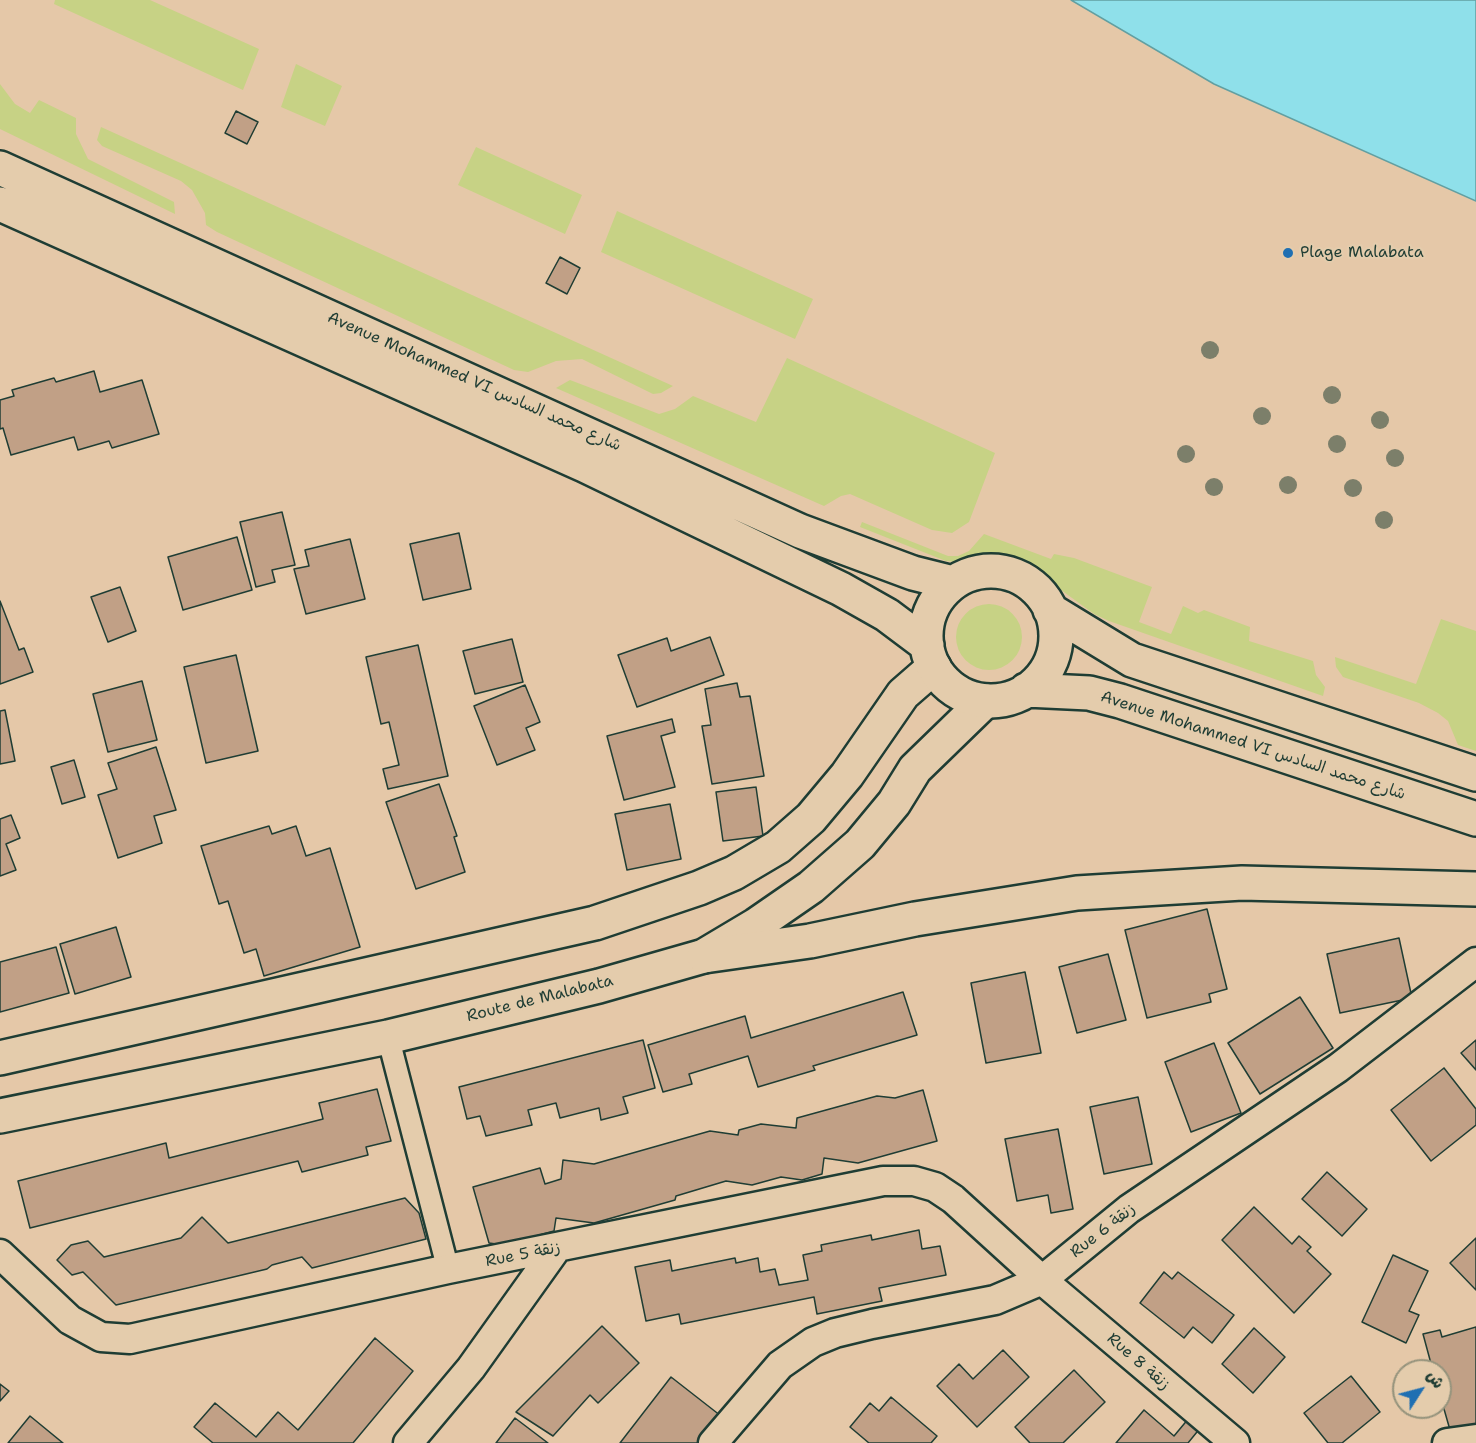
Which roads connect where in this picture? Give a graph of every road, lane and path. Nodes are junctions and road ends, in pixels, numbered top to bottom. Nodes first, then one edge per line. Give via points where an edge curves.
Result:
1 (0, 168) edge
2 (0, 204) edge
3 (953, 583) junction
4 (1050, 610) junction
5 (930, 656) junction
6 (1026, 690) junction
7 (985, 701) junction
8 (1476, 774) edge
9 (1476, 819) edge
10 (1476, 889) edge
11 (704, 956) junction
12 (1476, 962) edge
13 (388, 1037) junction
14 (0, 1058) edge
15 (0, 1116) edge
16 (556, 1249) junction
17 (0, 1254) edge
18 (448, 1269) junction
19 (1042, 1280) junction
20 (1476, 1438) edge
21 (408, 1443) edge
22 (713, 1443) edge
23 (1235, 1443) edge
24 (1448, 1443) edge

1 - 3 main road, Avenue Mohammed VI شارع محمد السادس via 800,531 913,573
2 - 5 main road, Avenue Mohammed VI شارع محمد السادس via 584,465 841,589 887,615
3 - 4 main road via 983,571 1000,572 1030,585
3 - 5 main road via 931,610 926,627
4 - 6 main road via 1056,640 1053,655 1038,681
4 - 8 main road via 1132,660
5 - 7 main road via 955,690
5 - 14 main road via 811,818 778,847 734,873 595,923
6 - 7 main road
6 - 9 main road, Avenue Mohammed VI شارع محمد السادس via 1089,693 1120,701
7 - 11 main road, Route de Malabata via 915,769 894,803 860,843 811,887
10 - 11 main road via 1242,883 1077,893
11 - 13 main road, Route de Malabata
12 - 19 street, Rue 6 زنقة via 1338,1068 1129,1209
13 - 15 main road, Route de Malabata
13 - 18 street
16 - 18 street, Rue 5 زنقة
16 - 19 street, Rue 5 زنقة via 883,1181 914,1181 935,1186 952,1199
16 - 21 street via 471,1368
17 - 18 street, Rue 5 زنقة via 70,1320 115,1340
19 - 22 street, Rue 6 زنقة via 995,1300 872,1324 813,1342 780,1365
19 - 23 street, Rue 8 زنقة
20 - 24 street

